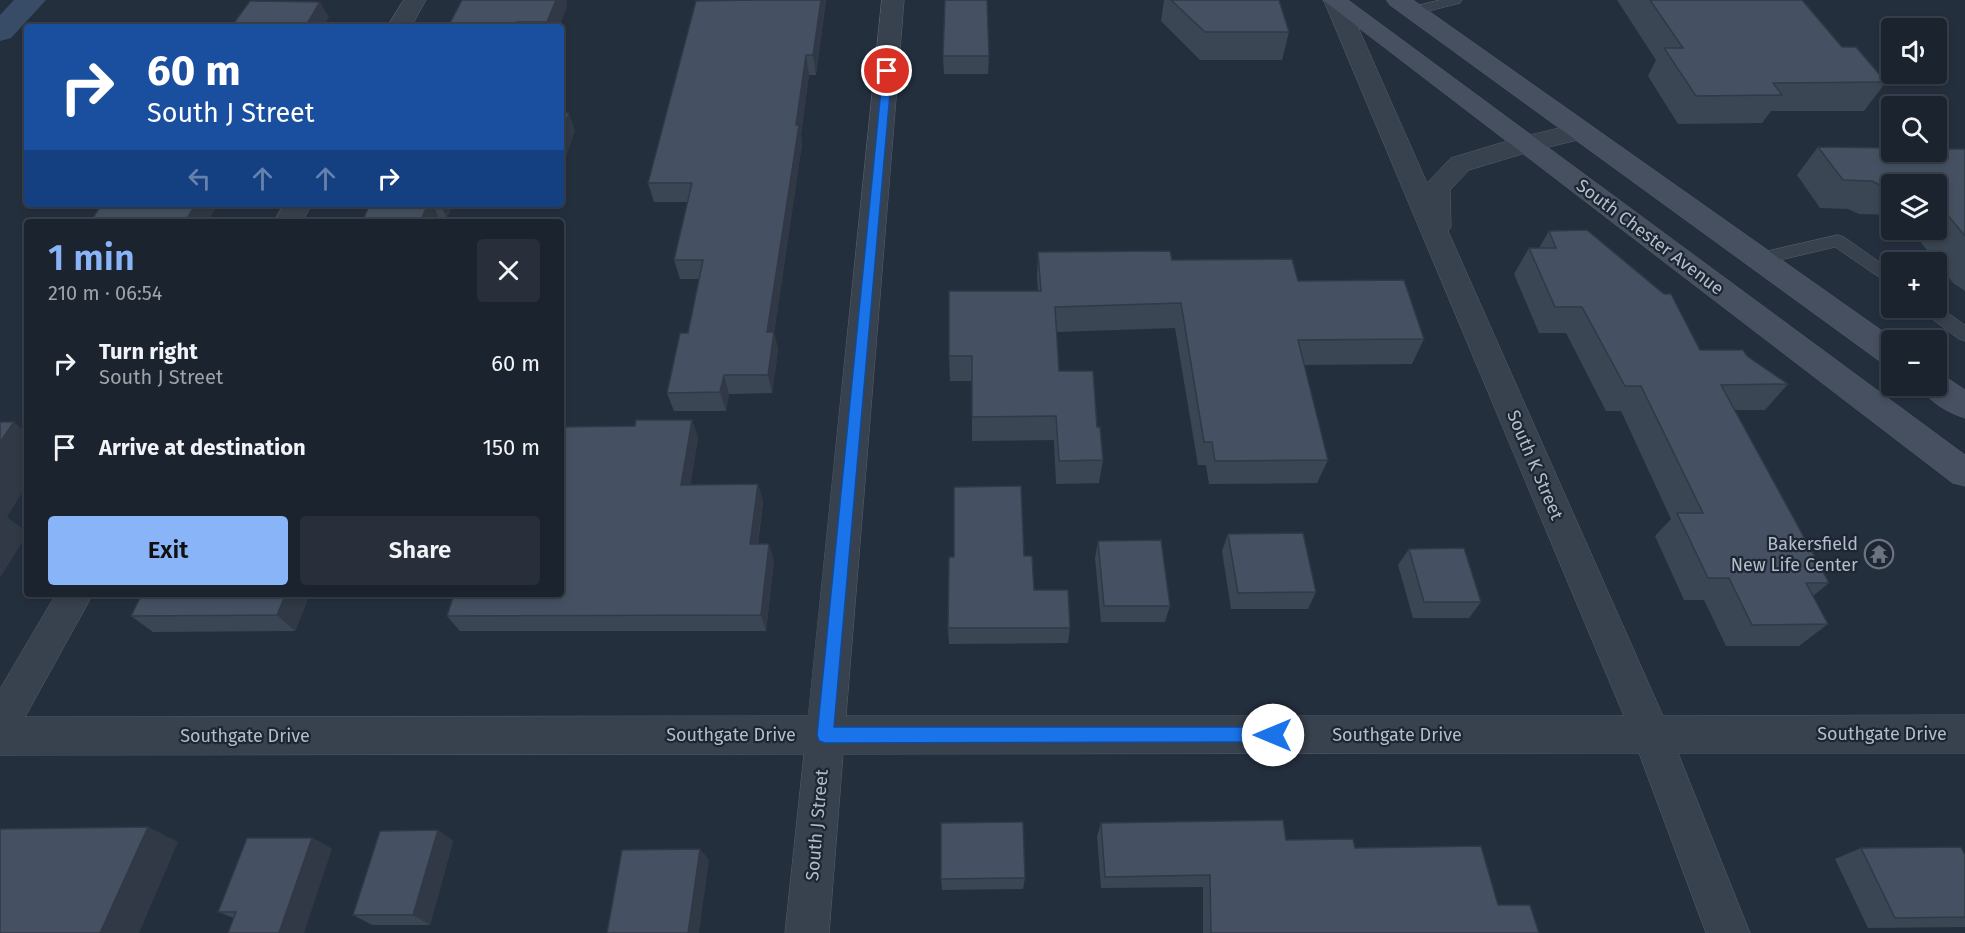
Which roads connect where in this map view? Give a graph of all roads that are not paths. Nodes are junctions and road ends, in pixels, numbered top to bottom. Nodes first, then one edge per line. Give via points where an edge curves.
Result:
1 (415, 0) edge
2 (893, 0) edge
3 (1335, 0) edge
4 (1455, 0) edge
5 (1405, 5) edge
6 (401, 24) edge
7 (1581, 131) junction
8 (1526, 144) junction
9 (1437, 238) junction
10 (1760, 259) junction
11 (1881, 272) edge
12 (1943, 318) edge
13 (1965, 334) edge
14 (1881, 346) edge
15 (1965, 473) edge
16 (73, 597) edge
17 (0, 725) edge
18 (1651, 734) junction
19 (1965, 734) edge
20 (825, 735) junction
21 (0, 736) edge
22 (807, 933) edge
23 (1728, 933) edge

1 - 6 street
2 - 20 street, South J Street
3 - 8 main road, South Chester Avenue
3 - 9 street, South K Street
4 - 5 lane
5 - 7 main road
7 - 8 street
7 - 10 main road
8 - 9 street via 1460,164 1437,188
8 - 15 main road, South Chester Avenue
9 - 18 street, South K Street
10 - 11 lane via 1838,241
10 - 14 main road
12 - 13 lane
16 - 17 street
18 - 19 street, Southgate Drive
18 - 20 street, Southgate Drive
18 - 23 street, South K Street
20 - 21 street, Southgate Drive
20 - 22 street, South J Street

